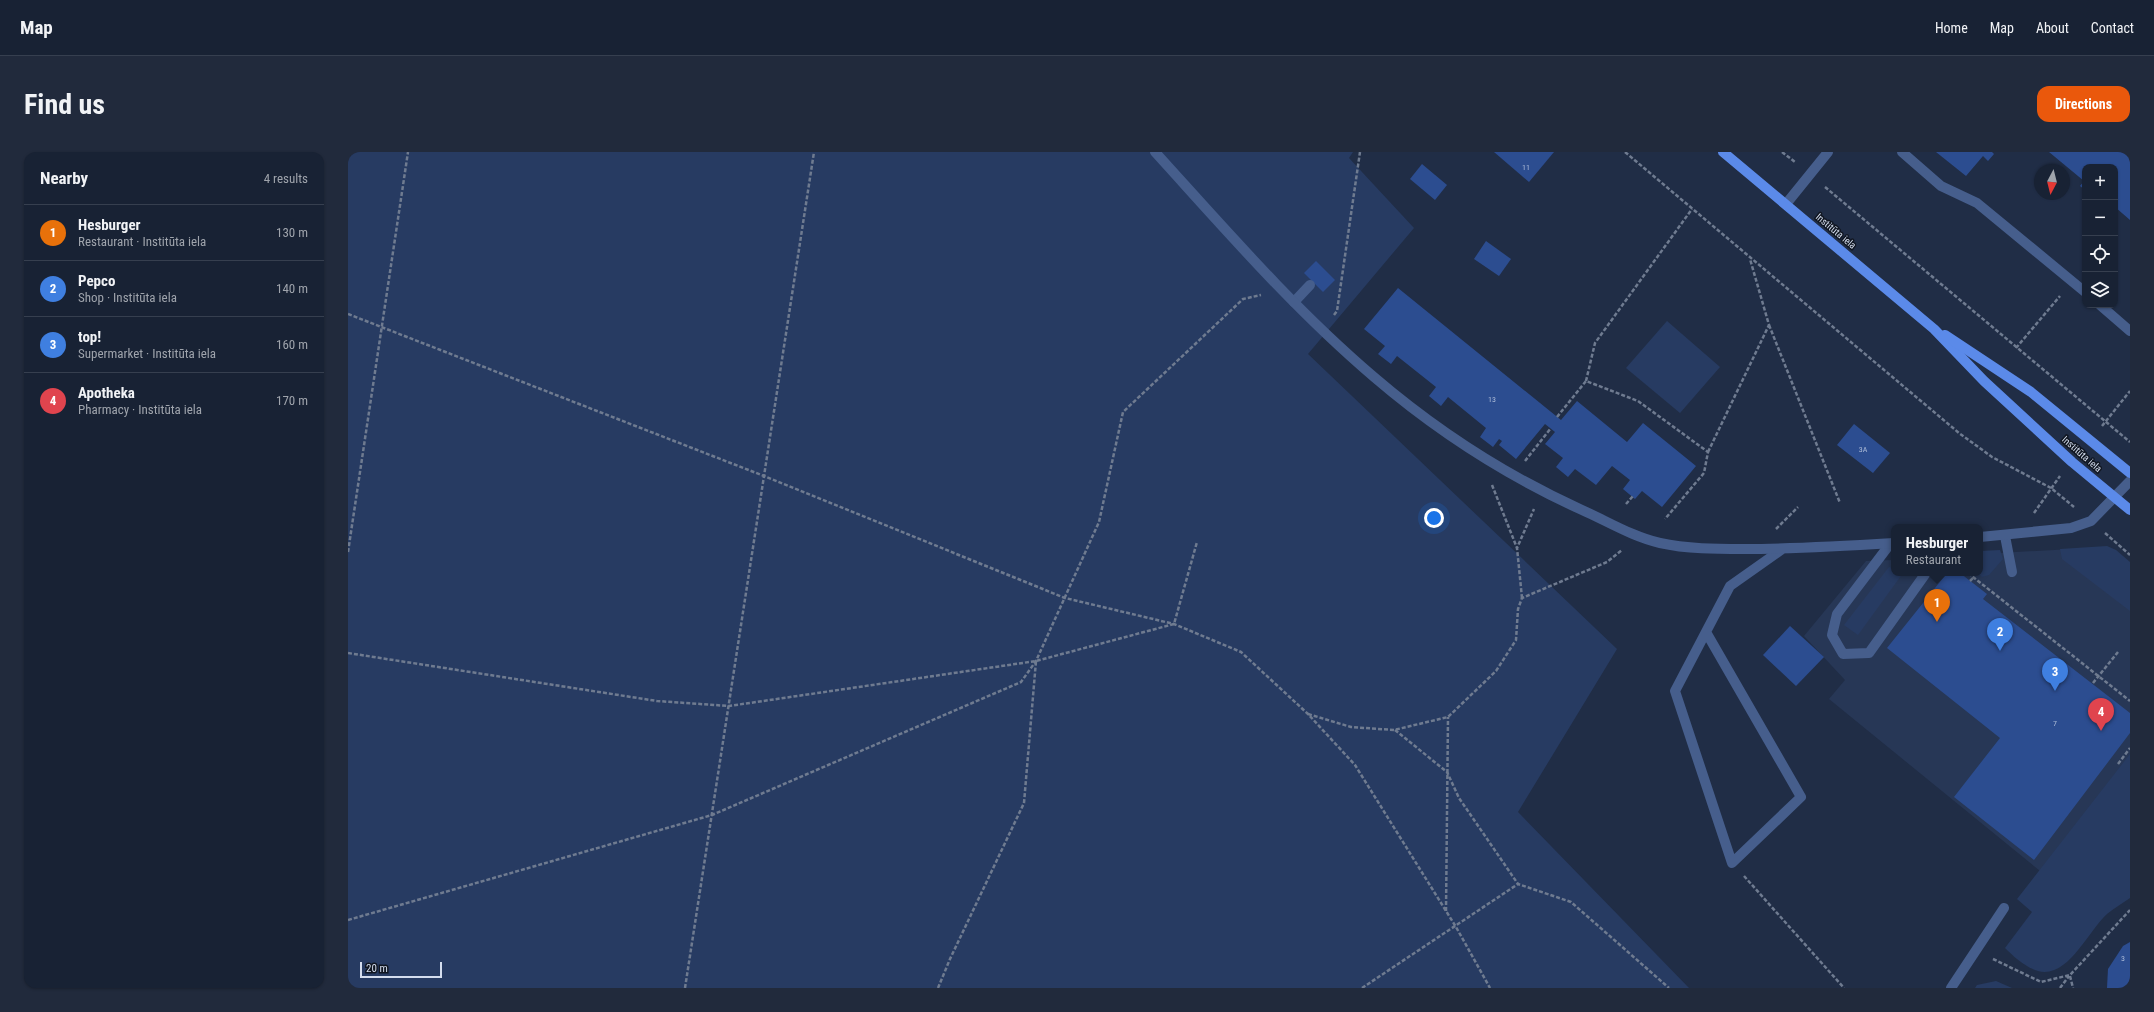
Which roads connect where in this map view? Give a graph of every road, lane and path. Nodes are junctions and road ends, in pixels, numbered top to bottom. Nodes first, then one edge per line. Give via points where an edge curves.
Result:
1 (408, 152) edge
2 (814, 152) edge
3 (1155, 152) edge
4 (1360, 152) edge
5 (1625, 152) edge
6 (1722, 152) edge
7 (1782, 152) edge
8 (1828, 152) edge
9 (1902, 152) edge
10 (1810, 174) junction
11 (1786, 204) junction
12 (1692, 209) junction
13 (1750, 259) junction
14 (2073, 281) junction
15 (1310, 285) dead end
16 (2082, 289) edge
17 (1282, 290) junction
18 (1294, 302) junction
19 (2103, 308) edge
20 (348, 314) edge
21 (1769, 325) junction
22 (382, 327) junction
23 (1934, 329) junction
24 (1324, 330) junction
25 (2130, 331) edge
26 (2016, 348) junction
27 (1586, 381) junction
28 (2130, 391) edge
29 (1556, 417) dead end
30 (2106, 422) junction
31 (1551, 428) dead end
32 (2099, 430) dead end
33 (2130, 442) edge
34 (1708, 452) junction
35 (1480, 455) junction
36 (2063, 473) dead end
37 (2130, 473) edge
38 (764, 476) junction
39 (1514, 476) junction
40 (2130, 481) edge
41 (2051, 488) junction
42 (1541, 492) junction
43 (1633, 496) dead end
44 (2115, 498) junction
45 (1840, 503) dead end
46 (1626, 504) dead end
47 (1798, 506) dead end
48 (2076, 509) dead end
49 (2130, 510) edge
50 (1665, 519) dead end
51 (2104, 532) dead end
52 (2029, 534) junction
53 (1641, 536) junction
54 (2005, 536) junction
55 (1983, 537) edge
56 (1197, 542) dead end
57 (1891, 543) edge
58 (1891, 544) edge
59 (1517, 548) junction
60 (1776, 550) junction
61 (348, 552) edge
62 (2130, 555) edge
63 (2012, 572) dead end
64 (1924, 576) edge
65 (1974, 577) joint
66 (1970, 581) dead end
67 (1065, 598) junction
68 (1522, 598) junction
69 (1174, 624) junction
70 (1706, 632) junction
71 (2118, 652) dead end
72 (348, 653) edge
73 (1036, 660) junction
74 (2099, 677) junction
75 (2093, 683) dead end
76 (2130, 701) edge
77 (729, 706) junction
78 (1308, 714) junction
79 (1448, 718) junction
80 (1394, 730) junction
81 (2130, 748) edge
82 (2118, 764) dead end
83 (1447, 772) junction
84 (712, 815) junction
85 (1732, 863) junction
86 (1518, 884) junction
87 (2004, 908) dead end
88 (2130, 910) edge
89 (1446, 911) junction
90 (348, 920) edge
91 (1456, 927) junction
92 (1975, 951) junction
93 (2070, 975) junction
94 (1665, 986) edge
95 (685, 988) edge
96 (938, 988) edge
97 (1362, 988) edge
98 (1490, 988) edge
99 (1668, 988) edge
100 (1844, 988) edge
101 (1951, 988) edge
102 (2060, 988) edge
103 (2073, 988) edge

1 - 22 path
2 - 38 path
3 - 17 street
4 - 24 path via 1337,311
5 - 12 path
6 - 11 main road, Institūta iela
7 - 10 path
8 - 10 street
9 - 14 street via 1941,186 1977,203
10 - 11 street
10 - 26 path
11 - 23 main road, Institūta iela
12 - 13 path
12 - 27 path via 1595,343
13 - 21 path
13 - 41 path via 1959,433 1992,457
14 - 16 street
14 - 26 path
15 - 18 street
17 - 18 street
17 - 67 path via 1243,299 1123,412 1099,522
18 - 24 street
19 - 25 street
20 - 22 path
21 - 34 path
21 - 45 path
22 - 38 path
22 - 61 path
23 - 37 main road, Institūta iela via 2032,392
23 - 44 main road, Institūta iela via 1984,382
24 - 35 street via 1374,378
26 - 30 path
27 - 29 path
27 - 34 path via 1638,401
28 - 30 path
30 - 32 path
30 - 33 path
31 - 39 path
34 - 50 path via 1704,473
35 - 39 street
35 - 59 path
36 - 41 path
38 - 67 path
38 - 77 path
39 - 42 street
40 - 44 street
41 - 48 path
41 - 52 path via 2028,521
42 - 53 street
42 - 59 path
43 - 46 path
44 - 49 main road, Institūta iela
44 - 52 street via 2091,521 2071,528
47 - 60 path via 1776,529
51 - 62 path
52 - 54 street
53 - 60 street via 1667,544 1711,549
53 - 68 path via 1607,562
54 - 55 street
54 - 63 street
56 - 69 path
57 - 60 street
58 - 64 street via 1837,614 1832,635 1843,654 1869,652
59 - 68 path
60 - 70 street via 1730,586
65 - 66 path
65 - 74 path
67 - 69 path
67 - 73 path
68 - 79 path via 1518,609 1516,640 1496,672
69 - 73 path
69 - 78 path via 1241,652
70 - 85 street via 1675,691
70 - 85 street via 1801,797
71 - 74 path
72 - 77 path via 658,701
73 - 77 path
73 - 84 path via 1021,682
73 - 96 path via 1024,803
74 - 75 path
74 - 76 path
77 - 84 path
78 - 80 path via 1351,727
78 - 89 path via 1355,765
79 - 80 path
79 - 83 path
80 - 83 path
81 - 82 path
83 - 86 path via 1459,798
83 - 89 path
84 - 90 path
84 - 95 path
85 - 100 path
86 - 91 path
86 - 94 path via 1571,902
87 - 92 street
88 - 93 path
89 - 91 path
91 - 97 path
91 - 98 path
92 - 93 path via 2041,982
92 - 101 street
93 - 102 path
93 - 103 path
94 - 99 path

